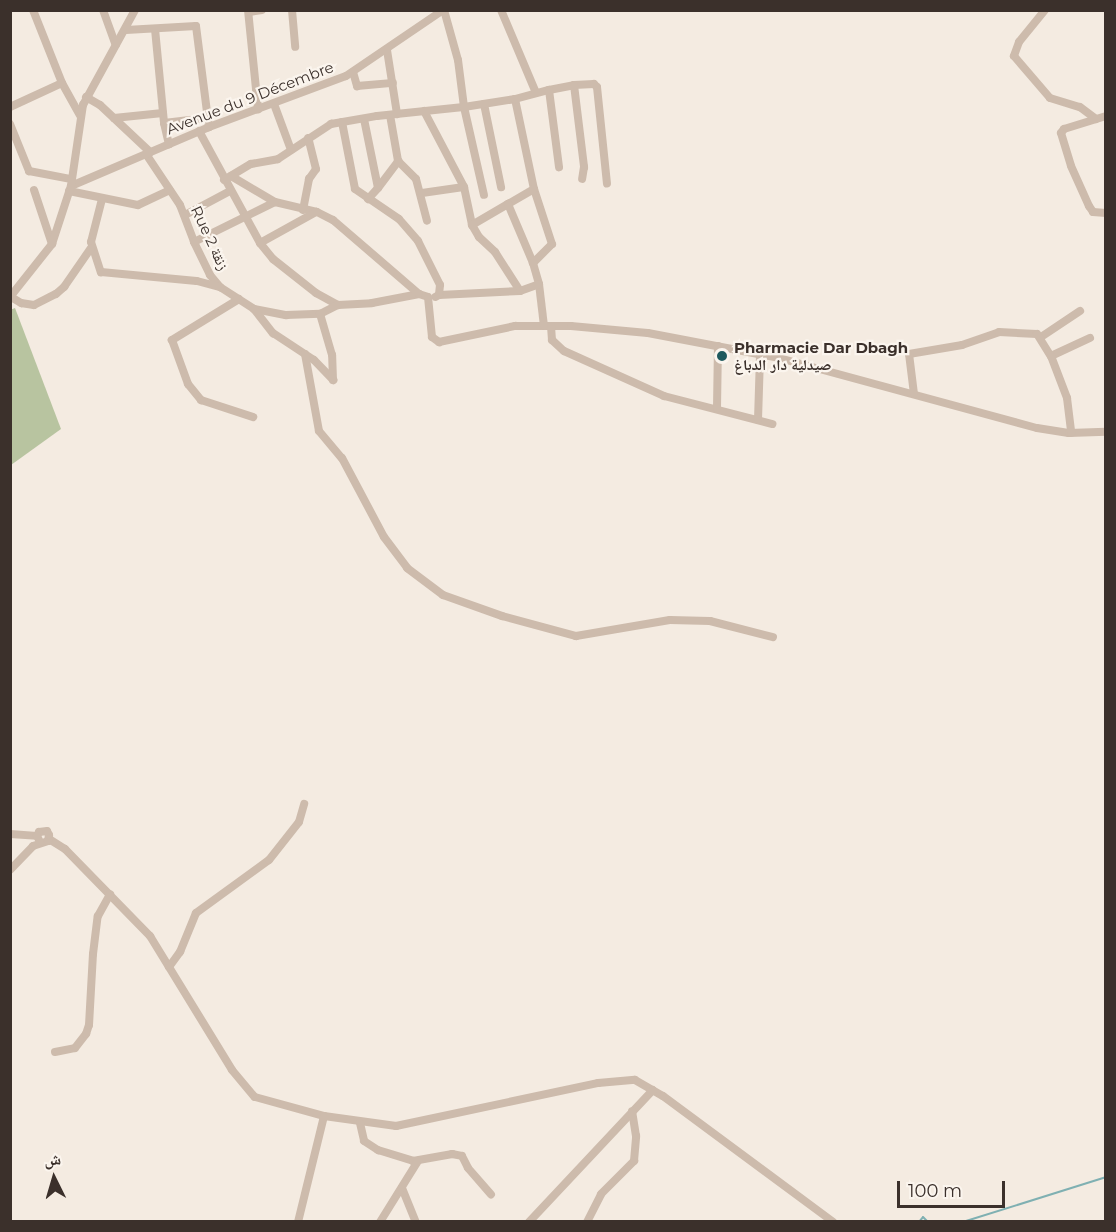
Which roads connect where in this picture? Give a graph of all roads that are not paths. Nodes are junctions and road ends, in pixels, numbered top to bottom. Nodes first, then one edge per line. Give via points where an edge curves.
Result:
1 (33, 10) edge
2 (103, 10) edge
3 (135, 10) edge
4 (261, 10) edge
5 (292, 10) edge
6 (444, 10) edge
7 (501, 10) edge
8 (1045, 10) edge
9 (248, 11) edge
10 (155, 29) junction
11 (126, 30) junction
12 (117, 45) junction
13 (295, 47) dead end
14 (387, 50) junction
15 (354, 72) junction
16 (62, 83) junction
17 (393, 83) junction
18 (574, 85) junction
19 (549, 90) junction
20 (536, 93) junction
21 (86, 97) junction
22 (515, 99) junction
23 (274, 104) junction
24 (484, 104) junction
25 (10, 107) edge
26 (464, 107) junction
27 (258, 109) junction
28 (424, 111) junction
29 (163, 113) junction
30 (80, 115) junction
31 (394, 115) junction
32 (1106, 116) edge
33 (114, 118) junction
34 (207, 118) junction
35 (363, 119) junction
36 (1096, 119) junction
37 (342, 122) junction
38 (10, 123) edge
39 (164, 123) junction
40 (209, 127) junction
41 (199, 131) junction
42 (308, 138) junction
43 (169, 144) junction
44 (15, 148) edge
45 (291, 150) junction
46 (148, 153) junction
47 (398, 161) junction
48 (559, 167) dead end
49 (231, 176) junction
50 (582, 179) dead end
51 (224, 180) junction
52 (71, 183) junction
53 (608, 183) dead end
54 (464, 187) junction
55 (501, 187) dead end
56 (378, 188) junction
57 (534, 189) junction
58 (34, 190) dead end
59 (170, 190) junction
60 (230, 191) junction
61 (422, 193) junction
62 (484, 195) dead end
63 (102, 199) junction
64 (368, 200) junction
65 (275, 202) junction
66 (508, 204) junction
67 (303, 210) junction
68 (317, 212) junction
69 (1106, 213) edge
70 (185, 215) junction
71 (245, 218) junction
72 (427, 220) dead end
73 (472, 225) junction
74 (194, 242) junction
75 (260, 243) junction
76 (52, 244) junction
77 (91, 248) junction
78 (533, 263) junction
79 (539, 284) junction
80 (220, 287) junction
81 (520, 291) junction
82 (419, 294) junction
83 (439, 295) junction
84 (11, 297) edge
85 (239, 299) junction
86 (430, 299) junction
87 (338, 305) junction
88 (254, 309) junction
89 (1080, 311) dead end
90 (320, 314) junction
91 (548, 326) junction
92 (1041, 337) junction
93 (1090, 338) dead end
94 (718, 346) junction
95 (305, 354) junction
96 (760, 355) junction
97 (1051, 356) junction
98 (914, 394) junction
99 (717, 408) junction
100 (253, 417) dead end
101 (758, 420) junction
102 (772, 424) dead end
103 (1071, 432) junction
104 (1106, 432) edge
105 (773, 637) dead end
106 (304, 804) dead end
107 (10, 834) edge
108 (39, 839) junction
109 (10, 870) edge
110 (110, 894) junction
111 (169, 967) junction
112 (55, 1052) dead end
113 (653, 1090) junction
114 (632, 1111) junction
115 (324, 1116) junction
116 (360, 1123) junction
117 (418, 1161) junction
118 (402, 1188) junction
119 (491, 1194) dead end
120 (383, 1220) edge
121 (298, 1221) edge
122 (416, 1221) edge
123 (529, 1221) edge
124 (587, 1221) edge
125 (833, 1221) edge

1 - 16 street
2 - 12 street
3 - 11 street
4 - 9 street
5 - 13 street
6 - 14 street, Avenue du 9 Décembre
6 - 26 street via 458,60
7 - 20 street
8 - 36 street via 1019,42 1014,56 1050,98 1080,107
9 - 27 street
10 - 11 street
10 - 29 street
10 - 34 street via 196,26
11 - 12 street
12 - 21 street
14 - 15 street, Avenue du 9 Décembre
14 - 17 street
15 - 17 street via 357,86
15 - 23 street, Avenue du 9 Décembre
16 - 25 street
16 - 30 street
17 - 31 street
18 - 19 street
18 - 50 street via 584,167
18 - 53 street via 597,87
19 - 20 street
19 - 48 street
20 - 22 street
21 - 30 street
21 - 33 street, Rue 2 زنقة
22 - 24 street
22 - 57 street
23 - 27 street, Avenue du 9 Décembre
23 - 45 street
24 - 26 street
24 - 55 street
26 - 28 street
26 - 62 street
27 - 40 street, Avenue du 9 Décembre
28 - 31 street
28 - 54 street
29 - 33 street
29 - 39 street
30 - 52 street
31 - 35 street
31 - 47 street
32 - 36 street
33 - 46 street, Rue 2 زنقة
34 - 39 street
34 - 40 street
35 - 37 street
35 - 56 street
36 - 69 street via 1061,133 1089,206 1093,212
37 - 42 street
37 - 64 street via 355,189
38 - 44 street
39 - 43 street
40 - 41 street, Avenue du 9 Décembre
41 - 43 street, Avenue du 9 Décembre
41 - 51 street
42 - 45 street
42 - 67 street via 316,169 309,179
43 - 46 street, Avenue du 9 Décembre
44 - 52 street via 29,171
45 - 49 street via 278,159 251,164
46 - 52 street, Avenue du 9 Décembre
46 - 59 street, Rue 2 زنقة
47 - 56 street
47 - 61 street via 414,176
49 - 51 street
49 - 65 street
51 - 60 street
52 - 63 street
52 - 76 street
54 - 61 street
54 - 73 street
56 - 64 street
57 - 66 street
57 - 78 street via 552,244
58 - 76 street
59 - 63 street via 138,205
59 - 70 street, Rue 2 زنقة
60 - 70 street
60 - 71 street
61 - 72 street
63 - 77 street
64 - 83 street via 399,219 418,241 440,285
65 - 67 street
65 - 71 street
66 - 73 street
66 - 78 street
67 - 68 street
68 - 75 street
68 - 82 street via 333,220
70 - 74 street, Rue 2 زنقة
71 - 74 street
71 - 75 street
73 - 81 street
74 - 80 street, Rue 2 زنقة
75 - 87 street via 279,264
76 - 84 street
77 - 80 street via 101,272 197,281
77 - 84 street via 56,294 34,305
78 - 79 street
79 - 81 street
79 - 91 street
80 - 85 street, Rue 2 زنقة
81 - 83 street
82 - 86 street
82 - 87 street
83 - 86 street
85 - 88 street, Rue 2 زنقة
85 - 100 street via 172,340 188,384 201,400
86 - 91 street via 432,337 439,342 497,328
87 - 90 street, Rue 2 زنقة
88 - 90 street, Rue 2 زنقة via 286,315
88 - 95 street via 273,333
89 - 92 street
90 - 95 street via 332,355 334,379
91 - 94 street via 648,333
91 - 99 street via 553,342 564,351 664,396
92 - 97 street
92 - 98 street via 1004,332 962,345 909,354
93 - 97 street
94 - 96 street
94 - 99 street
95 - 105 street via 319,430 345,464 381,532 407,568 443,595 569,635 678,620 710,621
96 - 98 street
96 - 101 street
97 - 103 street via 1067,398
98 - 103 street via 1037,428
99 - 101 street
101 - 102 street
103 - 104 street
106 - 111 street via 299,822 269,860 196,913 180,952
107 - 108 street
108 - 109 street
108 - 110 street via 49,839 65,849
110 - 111 street via 150,936
110 - 112 street via 98,916 86,1034 75,1048
111 - 115 street via 246,1090 268,1102
113 - 114 street
113 - 116 street via 643,1082 621,1080 408,1125
113 - 125 street
114 - 123 street
114 - 124 street via 634,1161 601,1194
115 - 116 street
115 - 121 street
116 - 117 street via 369,1146
117 - 118 street
117 - 119 street via 452,1154 462,1156
118 - 120 street
118 - 122 street

